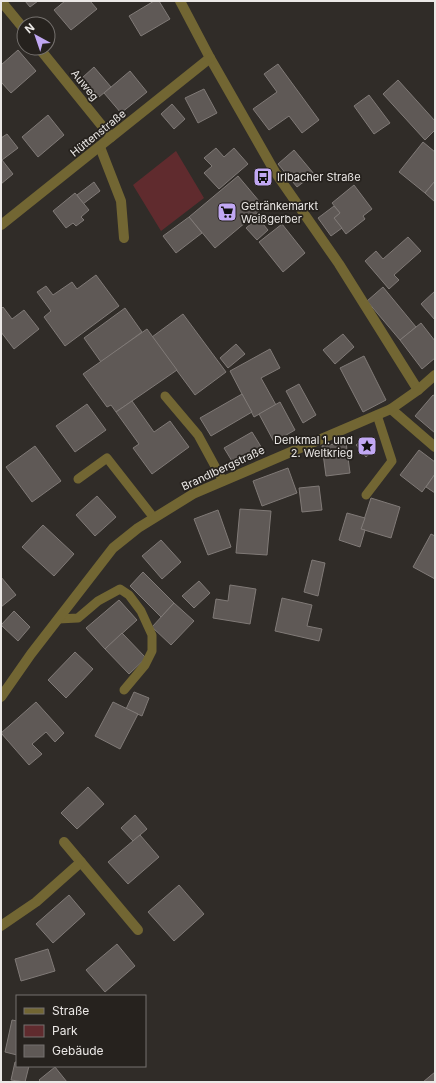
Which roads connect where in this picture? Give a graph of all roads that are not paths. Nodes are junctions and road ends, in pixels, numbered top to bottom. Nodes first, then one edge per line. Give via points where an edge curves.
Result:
1 (1, 1) edge
2 (180, 1) edge
3 (16, 19) edge
4 (46, 56) edge
5 (210, 58) junction
6 (112, 137) junction
7 (100, 147) junction
8 (1, 225) edge
9 (124, 238) dead end
10 (435, 375) edge
11 (418, 390) junction
12 (165, 396) dead end
13 (391, 409) junction
14 (377, 415) junction
15 (435, 447) edge
16 (78, 479) dead end
17 (223, 481) junction
18 (366, 495) dead end
19 (154, 518) junction
20 (58, 619) junction
21 (124, 690) dead end
22 (1, 697) edge
23 (64, 842) dead end
24 (81, 862) junction
25 (1, 926) edge
26 (138, 930) dead end

1 - 3 street
2 - 5 street
4 - 6 street, Auweg
5 - 6 street, Hüttenstraße
5 - 11 street via 275,172 339,264
6 - 7 street, Hüttenstraße
7 - 8 street, Hüttenstraße
7 - 9 street via 121,201
10 - 11 street, Brandlbergstraße
11 - 13 street, Brandlbergstraße
12 - 17 lane via 198,435
13 - 14 street, Brandlbergstraße
13 - 15 street
14 - 17 street, Brandlbergstraße
14 - 18 lane via 392,461
16 - 19 lane via 107,458
17 - 19 street, Brandlbergstraße via 193,494
19 - 20 street, Brandlbergstraße via 113,548
20 - 21 lane via 78,618 98,601 120,589 129,595 141,611 152,635 152,651 145,665
20 - 22 street, Brandlbergstraße
23 - 24 street
24 - 25 street via 36,902
24 - 26 street

